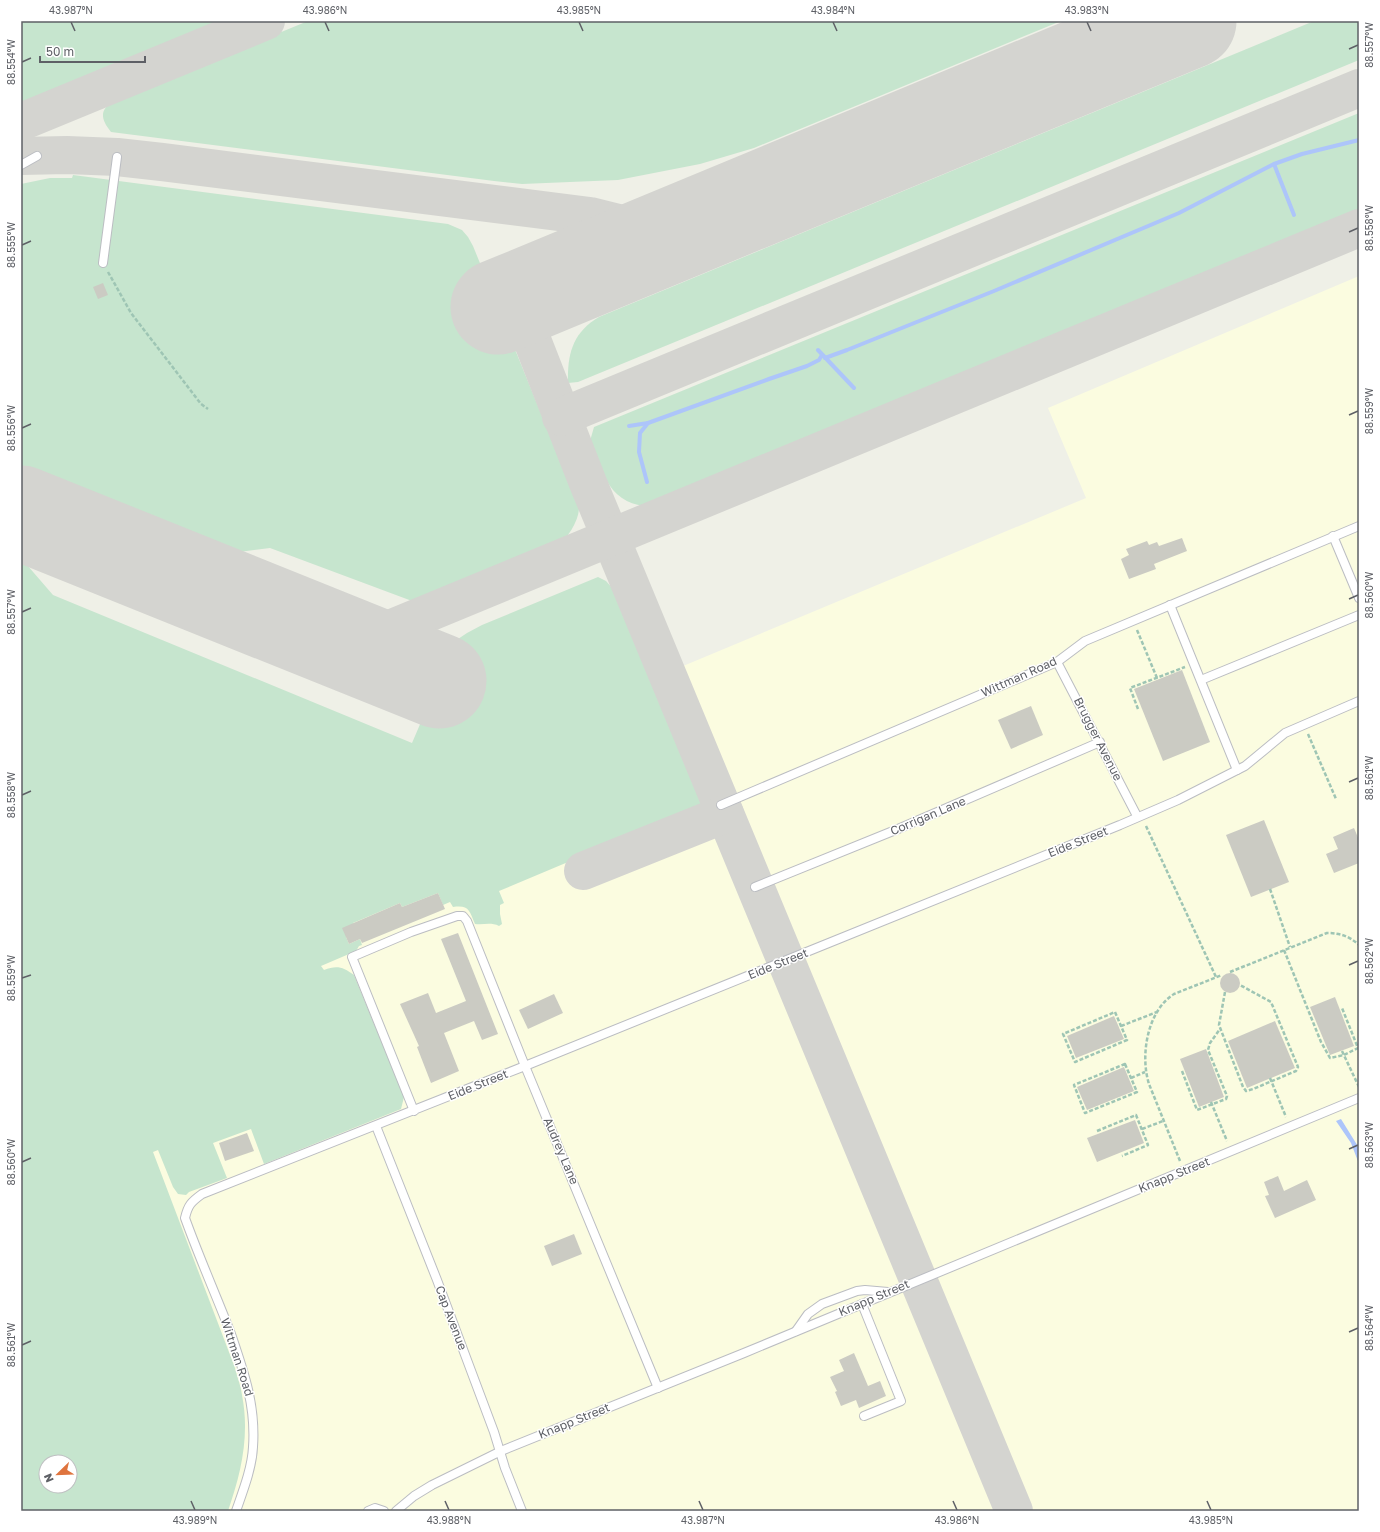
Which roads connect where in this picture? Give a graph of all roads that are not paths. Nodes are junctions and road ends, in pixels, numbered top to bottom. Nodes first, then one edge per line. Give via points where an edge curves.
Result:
1 (37, 156) dead end
2 (117, 157) dead end
3 (21, 165) edge
4 (102, 263) road end
5 (1359, 526) edge
6 (1333, 536) junction
7 (1359, 598) edge
8 (1170, 605) junction
9 (1359, 615) edge
10 (1057, 662) junction
11 (1200, 680) junction
12 (1359, 702) edge
13 (1100, 742) junction
14 (1238, 770) junction
15 (721, 805) dead end
16 (1137, 816) junction
17 (755, 887) dead end
18 (525, 1066) junction
19 (1359, 1098) edge
20 (414, 1111) junction
21 (376, 1126) junction
22 (187, 1207) joint
23 (889, 1292) junction
24 (862, 1304) junction
25 (795, 1332) junction
26 (658, 1388) junction
27 (864, 1416) dead end
28 (501, 1451) junction
29 (236, 1511) edge
30 (368, 1511) edge
31 (384, 1511) edge
32 (396, 1511) edge
33 (522, 1511) edge

1 - 3 lane
2 - 4 lane
5 - 6 lane, Wittman Road
6 - 7 lane
6 - 8 lane, Wittman Road
8 - 10 lane, Wittman Road via 1085,641
8 - 11 lane
9 - 11 lane
10 - 13 lane, Brugger Avenue
10 - 15 lane, Wittman Road
11 - 14 lane
12 - 14 lane, Eide Street via 1285,733
13 - 16 lane, Brugger Avenue
13 - 17 lane, Corrigan Lane
14 - 16 lane, Eide Street via 1178,800
16 - 18 lane, Eide Street
18 - 20 lane, Eide Street
18 - 20 lane, Audrey Lane via 467,921 460,916 411,932 352,957
18 - 26 lane, Audrey Lane
19 - 23 lane, Knapp Street
20 - 21 lane, Eide Street
21 - 22 lane, Eide Street via 202,1194
21 - 28 lane, Cap Avenue
22 - 29 lane, Wittman Road via 185,1218 250,1392 253,1447
23 - 24 lane, Knapp Street
23 - 25 lane via 857,1291 822,1304 808,1314
24 - 25 lane, Knapp Street
24 - 27 lane via 901,1401
25 - 26 lane, Knapp Street
26 - 28 lane, Knapp Street
28 - 32 lane, Knapp Street via 432,1485
28 - 33 lane, Cap Avenue
30 - 31 lane via 375,1508

